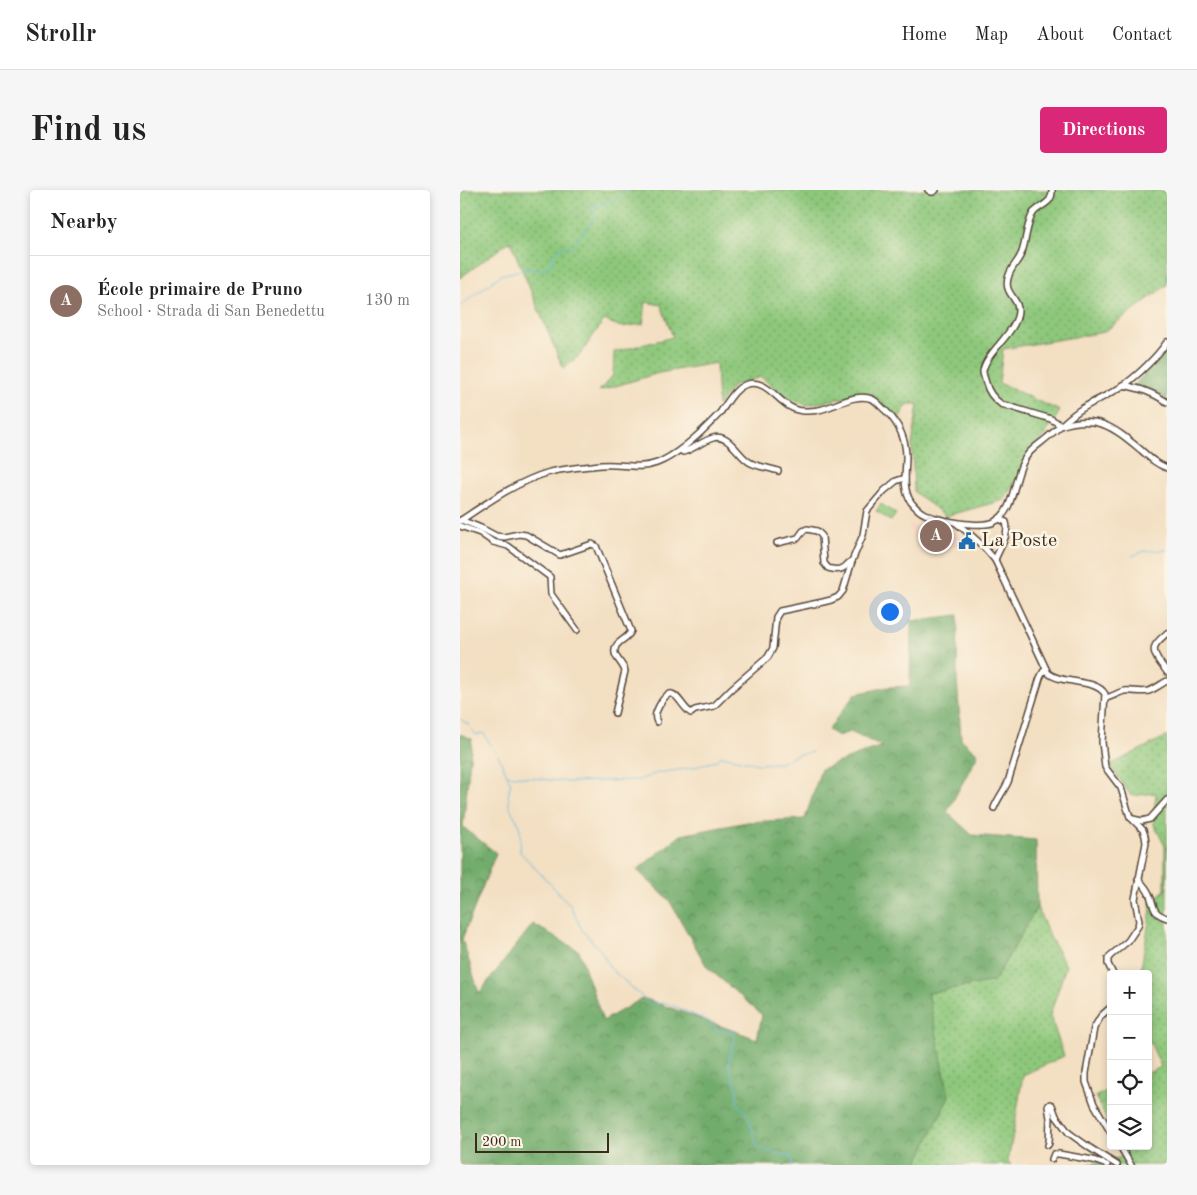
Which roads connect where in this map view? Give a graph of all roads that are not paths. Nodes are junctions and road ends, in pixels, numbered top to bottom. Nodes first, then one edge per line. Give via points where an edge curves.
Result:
1 (928, 190) edge
2 (936, 190) edge
3 (1052, 190) edge
4 (1167, 342) edge
5 (1123, 385) junction
6 (1167, 402) edge
7 (1060, 426) junction
8 (680, 450) junction
9 (1167, 468) edge
10 (778, 470) dead end
11 (905, 478) junction
12 (1010, 501) junction
13 (999, 519) junction
14 (461, 520) edge
15 (955, 522) junction
16 (1006, 522) junction
17 (460, 526) edge
18 (776, 543) dead end
19 (995, 560) junction
20 (852, 561) junction
21 (577, 630) dead end
22 (1167, 633) edge
23 (1046, 669) junction
24 (1167, 672) edge
25 (1167, 681) edge
26 (1105, 698) junction
27 (615, 713) dead end
28 (657, 722) dead end
29 (1167, 800) edge
30 (994, 808) dead end
31 (1132, 819) junction
32 (1138, 879) junction
33 (1167, 918) edge
34 (1111, 970) edge
35 (1107, 1010) edge
36 (1107, 1126) edge
37 (1048, 1145) dead end
38 (1122, 1150) edge
39 (1052, 1159) dead end
40 (1106, 1165) edge
41 (1118, 1165) edge
42 (1131, 1165) edge

1 - 2 street
3 - 7 street via 1048,203 1034,212 1019,261 1008,276 1008,290 1018,305 1017,319 983,370 987,388 996,401 1051,419
4 - 5 street
5 - 6 street via 1140,388
5 - 7 street via 1082,408
7 - 9 street via 1082,420 1100,423 1120,432 1155,463
7 - 12 street via 1029,453 1017,476
8 - 10 street via 683,452 721,438 751,464
8 - 11 street via 720,413 741,386 757,383 786,405 801,411 819,410 854,398 874,400 892,418 901,433 906,454
8 - 14 street via 648,466 608,464 537,476
11 - 15 street via 906,492 916,507 924,514
11 - 20 street via 884,491 867,511 863,535
12 - 13 street
12 - 16 street
13 - 15 street via 988,524
13 - 16 street
14 - 27 street via 496,536 526,536 560,555 592,544 596,546 631,631 619,641 615,652 625,670
15 - 19 street
16 - 19 street via 1005,537
17 - 21 street via 508,546 550,577 551,594
18 - 20 street via 798,538 807,529 817,531 822,536 824,563 828,568 843,569
19 - 23 street
20 - 28 street via 838,597 777,614 773,648 768,657 714,706 691,713 680,699 669,695 657,708
22 - 24 street via 1154,647
23 - 26 street via 1052,676 1100,689
23 - 30 street via 1040,678 1008,782
25 - 26 street via 1151,690 1126,691
26 - 31 street via 1102,724 1104,763 1121,788
29 - 31 street via 1150,819
31 - 32 street via 1143,830 1146,843
32 - 33 street via 1148,891 1153,908
32 - 34 street via 1135,899 1138,926 1128,942 1110,956 1108,964
35 - 36 street via 1094,1028 1086,1073 1094,1104
37 - 41 street via 1050,1104 1069,1133
38 - 42 street
39 - 40 street via 1054,1154 1059,1154

